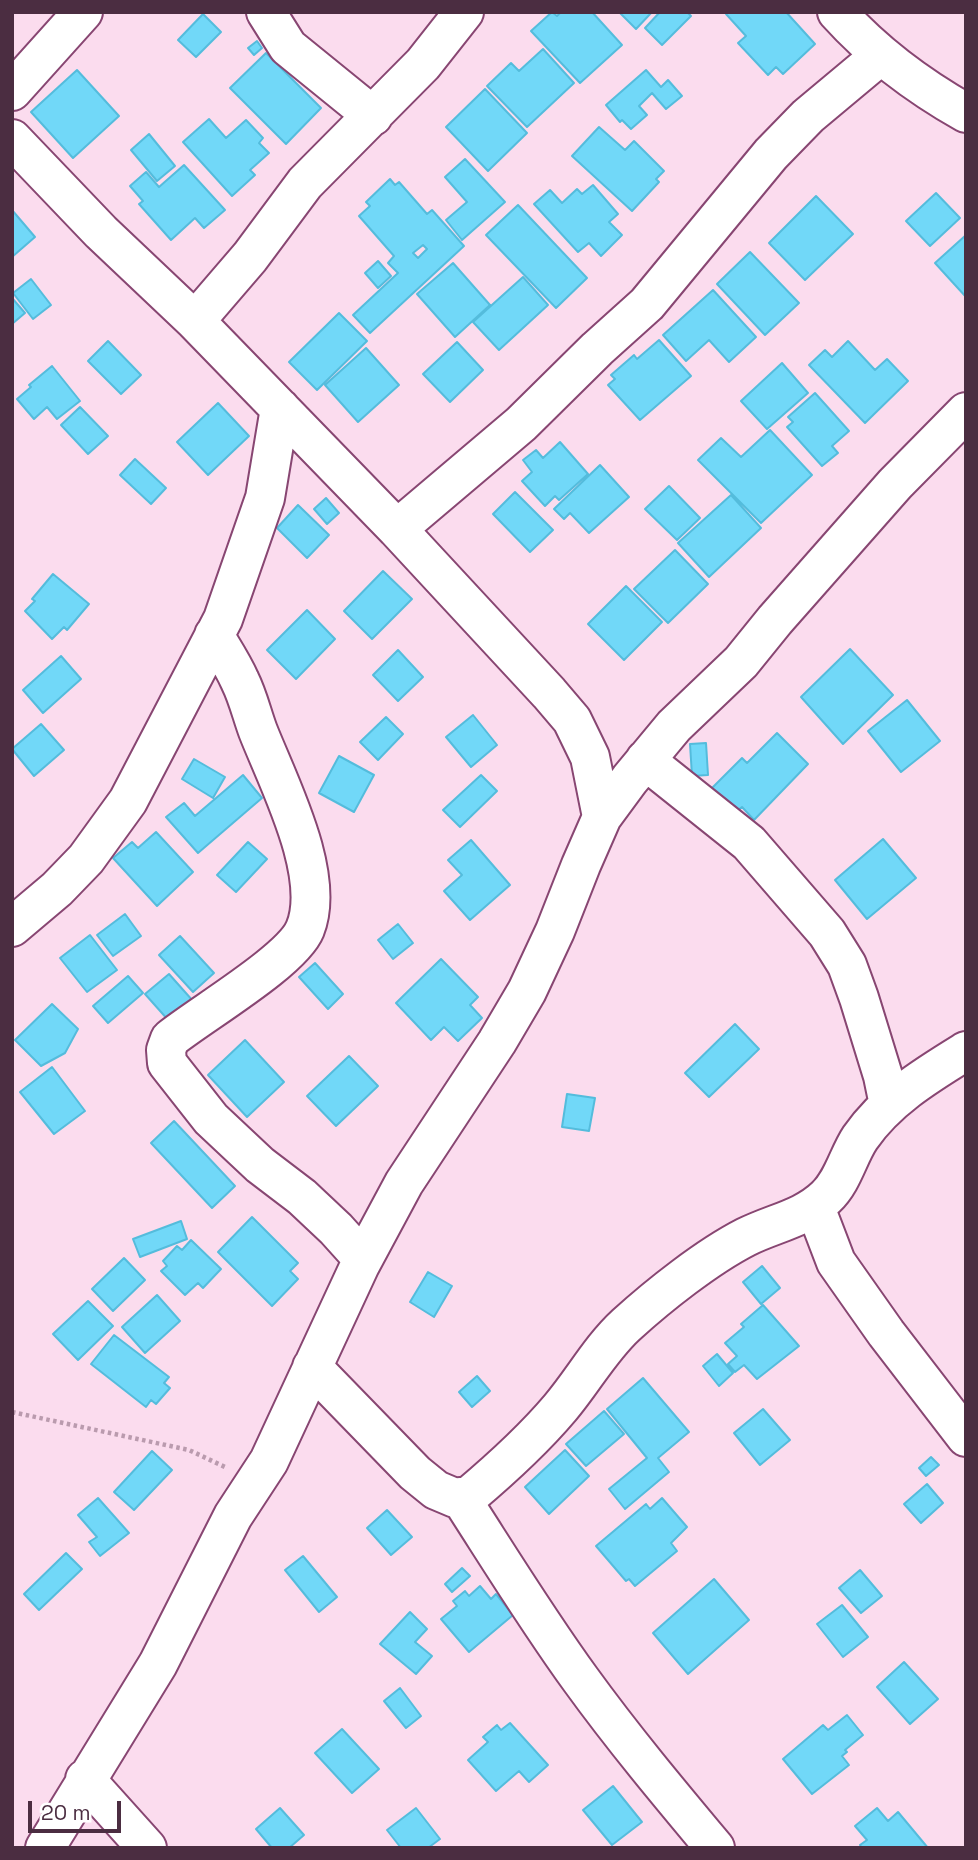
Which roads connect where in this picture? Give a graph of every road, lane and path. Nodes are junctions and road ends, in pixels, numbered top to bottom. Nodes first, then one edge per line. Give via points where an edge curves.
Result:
1 (83, 12) edge
2 (266, 12) edge
3 (464, 12) edge
4 (837, 12) edge
5 (881, 55) junction
6 (12, 91) edge
7 (966, 113) edge
8 (373, 116) junction
9 (12, 139) edge
10 (195, 321) junction
11 (280, 408) junction
12 (966, 412) edge
13 (397, 528) junction
14 (214, 635) junction
15 (645, 760) junction
16 (603, 817) junction
17 (12, 928) edge
18 (966, 1051) edge
19 (889, 1105) junction
20 (815, 1207) junction
21 (363, 1259) junction
22 (312, 1367) junction
23 (12, 1412) edge
24 (966, 1437) edge
25 (258, 1482) junction
26 (460, 1497) junction
27 (85, 1779) junction
28 (45, 1848) edge
29 (147, 1848) edge
30 (715, 1848) edge

1 - 6 street
2 - 8 street via 288,47
3 - 8 street
4 - 5 street
5 - 7 street
5 - 13 street via 771,154 647,304 521,424
8 - 10 street via 305,183
9 - 10 street
10 - 11 street
11 - 13 street
11 - 14 street via 265,498
12 - 15 street via 895,484 741,663
13 - 16 street via 572,720 590,757
14 - 17 street via 128,800 86,859
14 - 21 street via 241,682 288,803 307,865 311,904 305,930 291,950 170,1039 167,1063 211,1119 311,1205
15 - 16 street
15 - 19 street via 749,843 827,933 847,965 859,998
16 - 21 street via 527,991 404,1183
18 - 19 street
19 - 20 street via 872,1121 829,1194
20 - 24 street via 836,1262
20 - 26 street via 736,1243 625,1326 537,1433 469,1496
21 - 22 street
22 - 25 street
22 - 26 street via 415,1472 436,1490
23 - 25 path via 189,1450
25 - 27 street via 233,1517 158,1664
26 - 30 street via 581,1680
27 - 28 street
27 - 29 street

